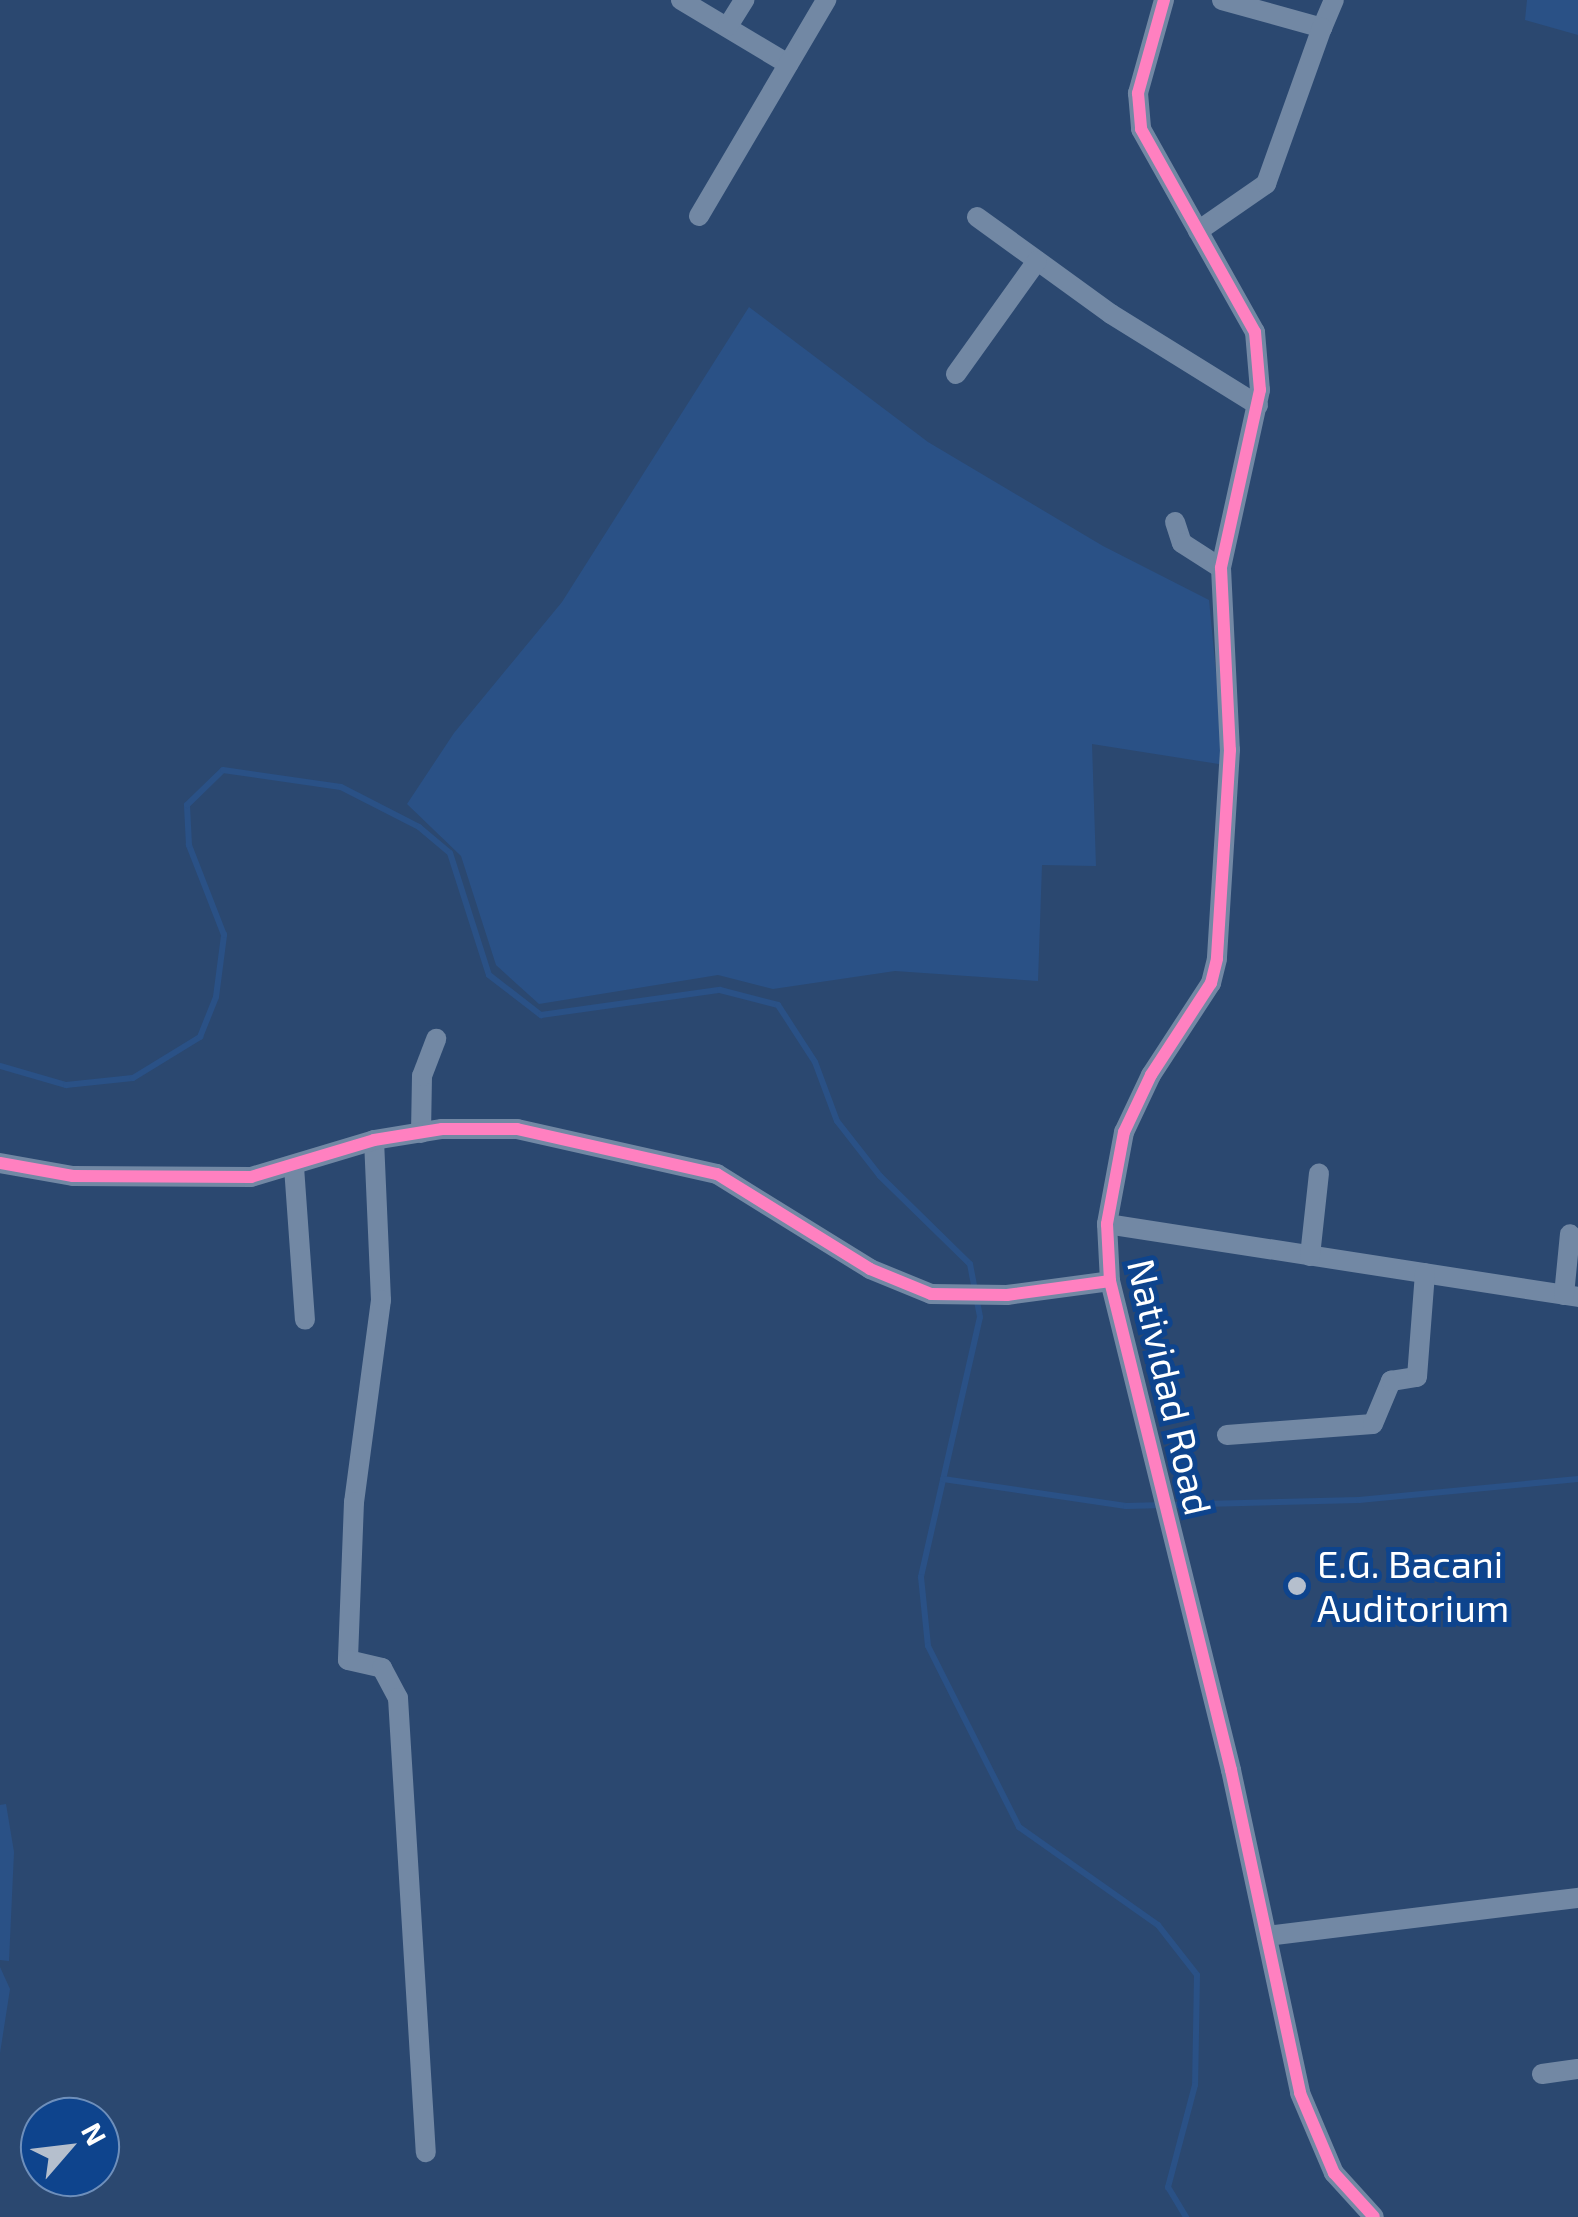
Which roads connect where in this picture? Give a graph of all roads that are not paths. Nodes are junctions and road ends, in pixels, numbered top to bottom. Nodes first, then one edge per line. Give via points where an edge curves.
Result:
1 (681, 0) edge
2 (744, 0) edge
3 (826, 0) edge
4 (1164, 0) edge
5 (1222, 0) edge
6 (1334, 0) edge
7 (728, 26) junction
8 (1322, 28) junction
9 (788, 64) junction
10 (698, 216) dead end
11 (977, 217) dead end
12 (1198, 231) junction
13 (1036, 261) junction
14 (956, 374) dead end
15 (1258, 405) junction
16 (1175, 522) dead end
17 (1221, 568) junction
18 (436, 1039) dead end
19 (421, 1133) junction
20 (374, 1140) junction
21 (0, 1163) edge
22 (294, 1167) junction
23 (1320, 1173) dead end
24 (1107, 1224) junction
25 (1570, 1234) dead end
26 (1310, 1256) junction
27 (1425, 1273) junction
28 (1110, 1281) junction
29 (1571, 1296) edge
30 (304, 1320) dead end
31 (1227, 1434) dead end
32 (1578, 1898) edge
33 (1267, 1936) junction
34 (1578, 2069) edge
35 (1542, 2074) dead end
36 (426, 2152) dead end
37 (1374, 2217) edge

1 - 7 street
2 - 7 street
3 - 9 street
4 - 12 street, Natividad Road via 1137,110
5 - 8 street
6 - 8 street
7 - 9 street
8 - 12 street via 1266,184
9 - 10 street
11 - 13 street
12 - 15 street, Natividad Road via 1256,332
13 - 14 street
13 - 15 street
15 - 17 street, Natividad Road
16 - 17 street via 1182,544
17 - 24 street, Natividad Road via 1230,750 1217,959 1211,983 1133,1108 1114,1166
18 - 19 street via 419,1092
19 - 20 street
19 - 28 street via 517,1129 696,1168 758,1195 887,1278 953,1296
20 - 22 street
20 - 36 street via 382,1300 354,1502 348,1660 382,1668 398,1698
21 - 22 street via 107,1178 252,1178
22 - 30 street
23 - 26 street
24 - 26 street
24 - 28 street, Natividad Road
25 - 29 street
26 - 27 street
27 - 29 street
27 - 31 street via 1417,1377 1391,1381 1373,1424
28 - 33 street, Natividad Road
32 - 33 street
33 - 37 street, Natividad Road via 1316,2140 1334,2173
34 - 35 street

